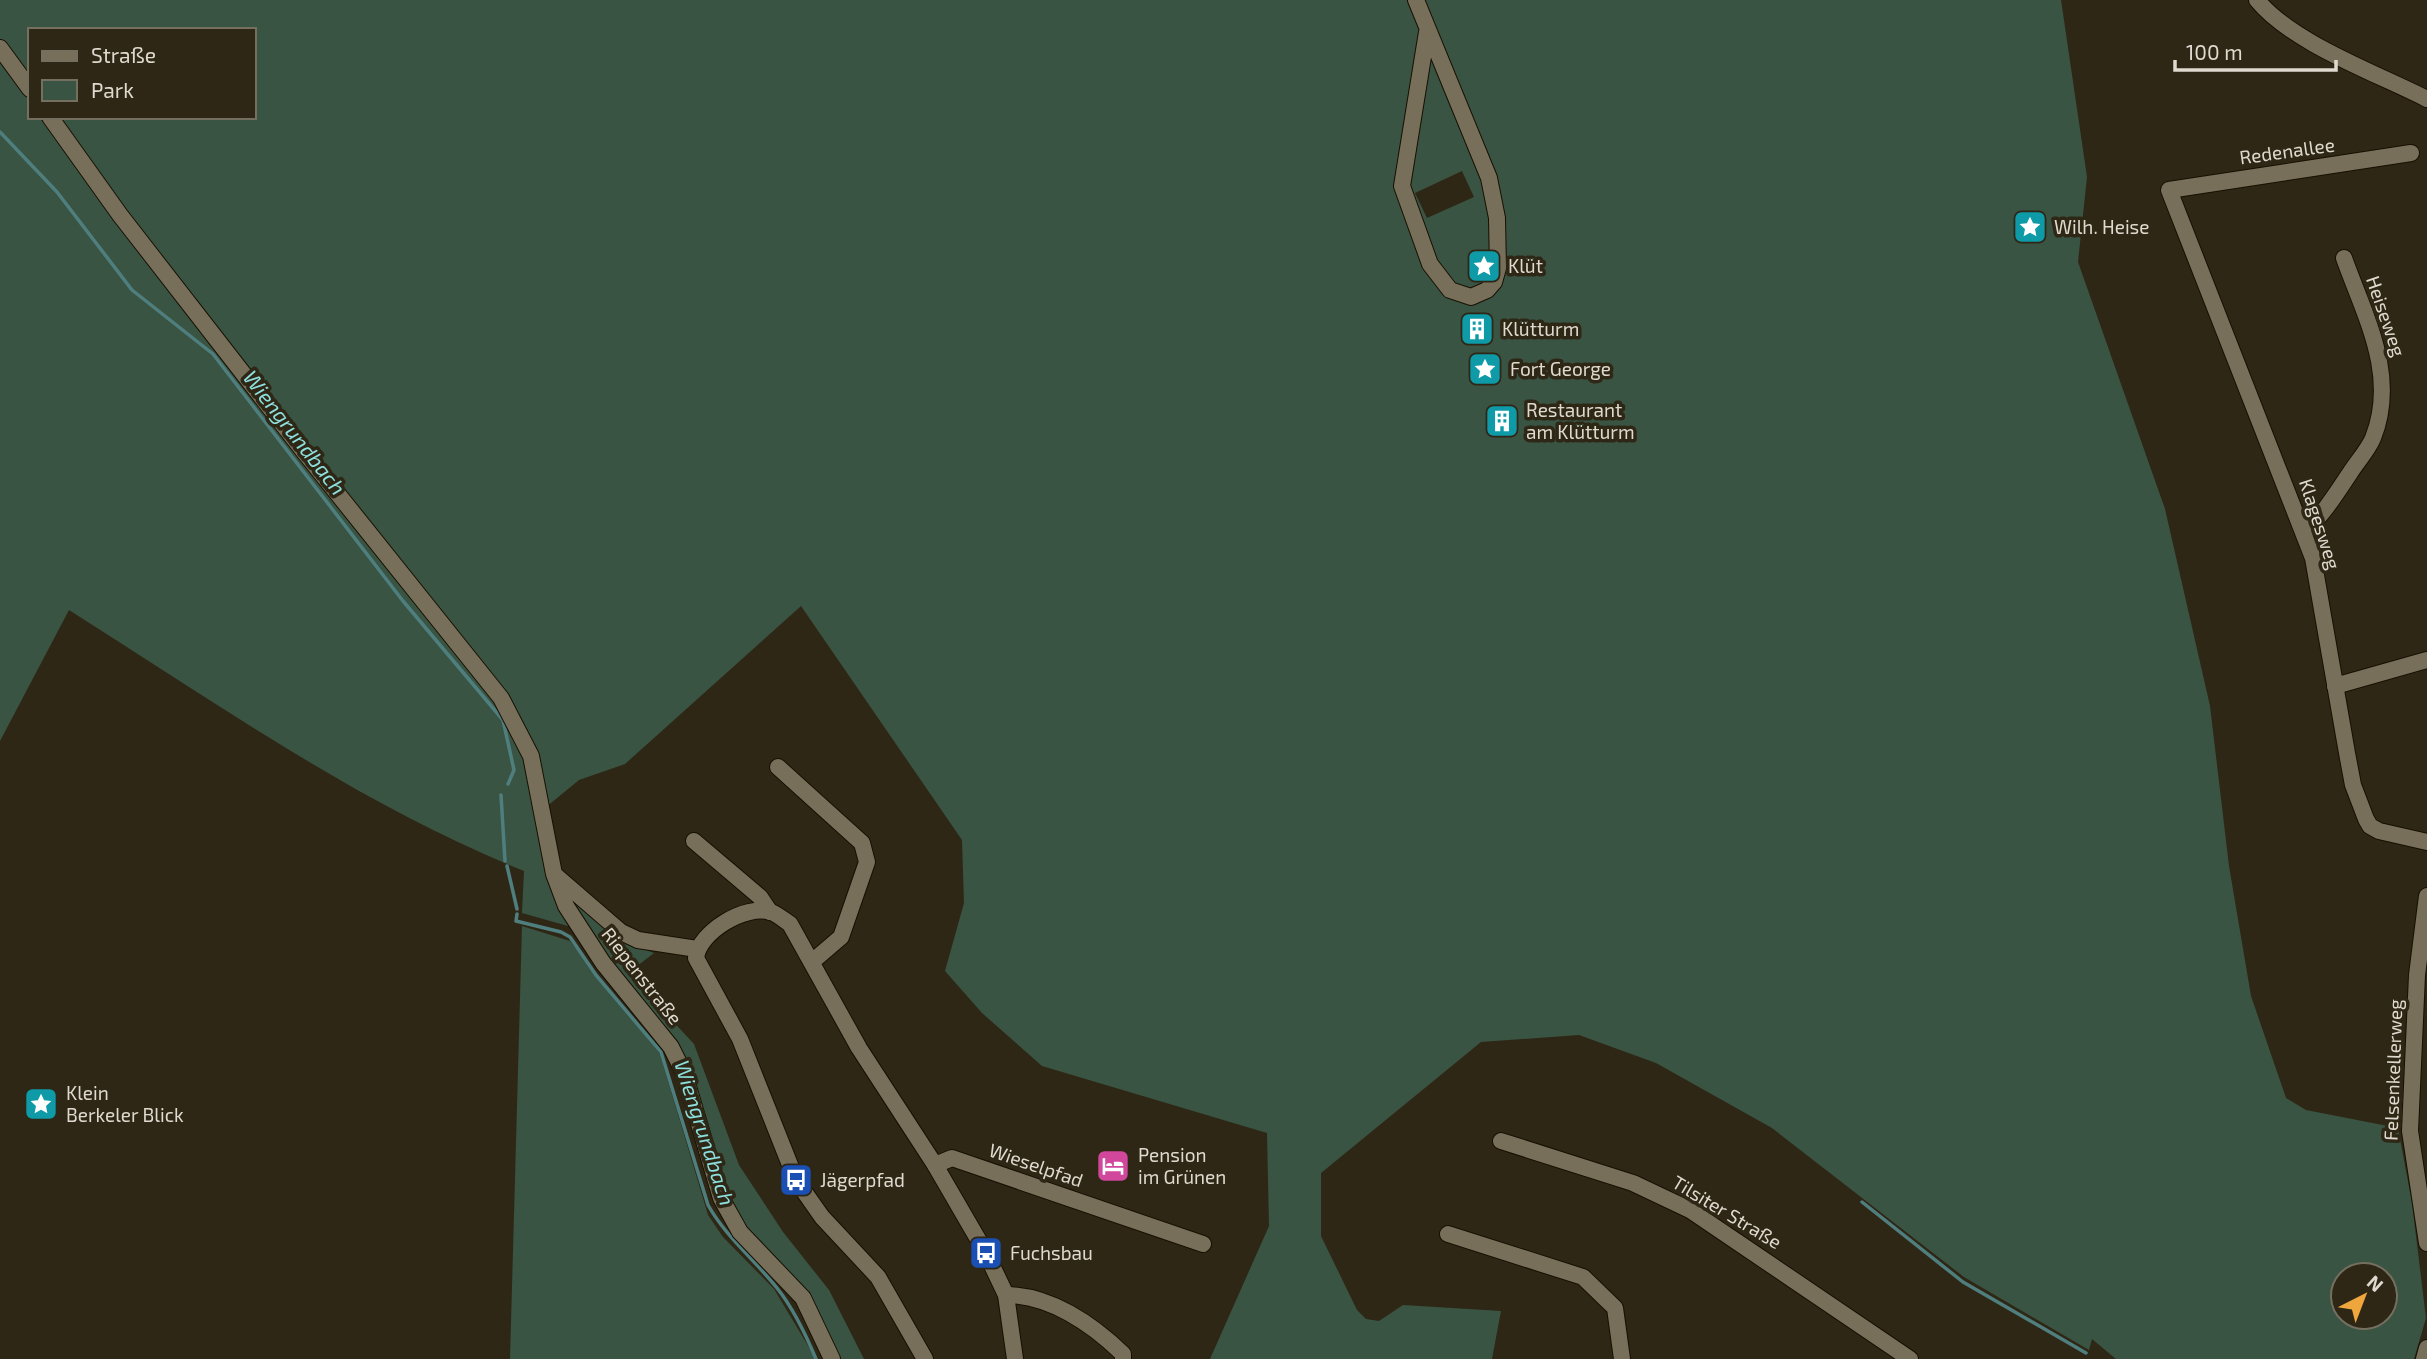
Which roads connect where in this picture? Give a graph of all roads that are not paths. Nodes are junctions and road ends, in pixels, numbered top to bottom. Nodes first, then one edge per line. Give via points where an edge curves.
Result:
1 (1416, 0) edge
2 (2257, 0) edge
3 (1427, 32) junction
4 (0, 48) edge
5 (28, 86) edge
6 (2427, 99) edge
7 (51, 119) edge
8 (2411, 153) dead end
9 (2169, 190) joint
10 (2344, 258) dead end
11 (2304, 532) junction
12 (2427, 660) edge
13 (2335, 686) junction
14 (778, 768) dead end
15 (694, 841) dead end
16 (2427, 842) edge
17 (554, 874) junction
18 (2427, 896) edge
19 (771, 912) junction
20 (696, 950) junction
21 (813, 961) junction
22 (1501, 1141) dead end
23 (935, 1165) junction
24 (1448, 1234) dead end
25 (2427, 1243) edge
26 (1203, 1244) dead end
27 (1006, 1295) junction
28 (2427, 1348) edge
29 (832, 1359) edge
30 (925, 1359) edge
31 (1015, 1359) edge
32 (1123, 1359) edge
33 (1622, 1359) edge
34 (1910, 1359) edge
35 (2424, 1359) edge

1 - 3 street
2 - 6 street via 2270,17 2295,34
3 - 3 street via 1402,186 1430,264 1450,290 1471,297 1494,282 1497,218 1489,178
4 - 5 street
7 - 17 street, Riepenstraße via 304,453 501,698 531,756
8 - 9 street, Redenallee
9 - 11 street, Klagesweg
10 - 11 street, Heiseweg via 2378,354 2382,407 2372,440 2319,519
11 - 13 street, Klagesweg via 2313,558
12 - 13 street
13 - 16 street, Klagesweg via 2353,785 2370,826
14 - 21 street via 862,843 867,862 841,937
15 - 19 street via 760,897
17 - 20 street via 621,932 638,940
17 - 29 street, Riepenstraße via 576,924 671,1047 684,1073 730,1216 803,1298
18 - 25 street, Felsenkellerweg via 2417,975 2410,1131
19 - 20 street via 726,922 701,939
19 - 21 street via 790,923
20 - 30 street via 699,968 740,1039 796,1180 822,1217 878,1277
21 - 23 street via 859,1048
22 - 34 street, Tilsiter Straße via 1633,1183 1690,1210
23 - 26 street, Wieselpfad via 951,1158
23 - 27 street
24 - 33 street via 1583,1276 1615,1308
27 - 31 street
27 - 32 street via 1025,1295 1098,1329 1124,1354
28 - 35 street

